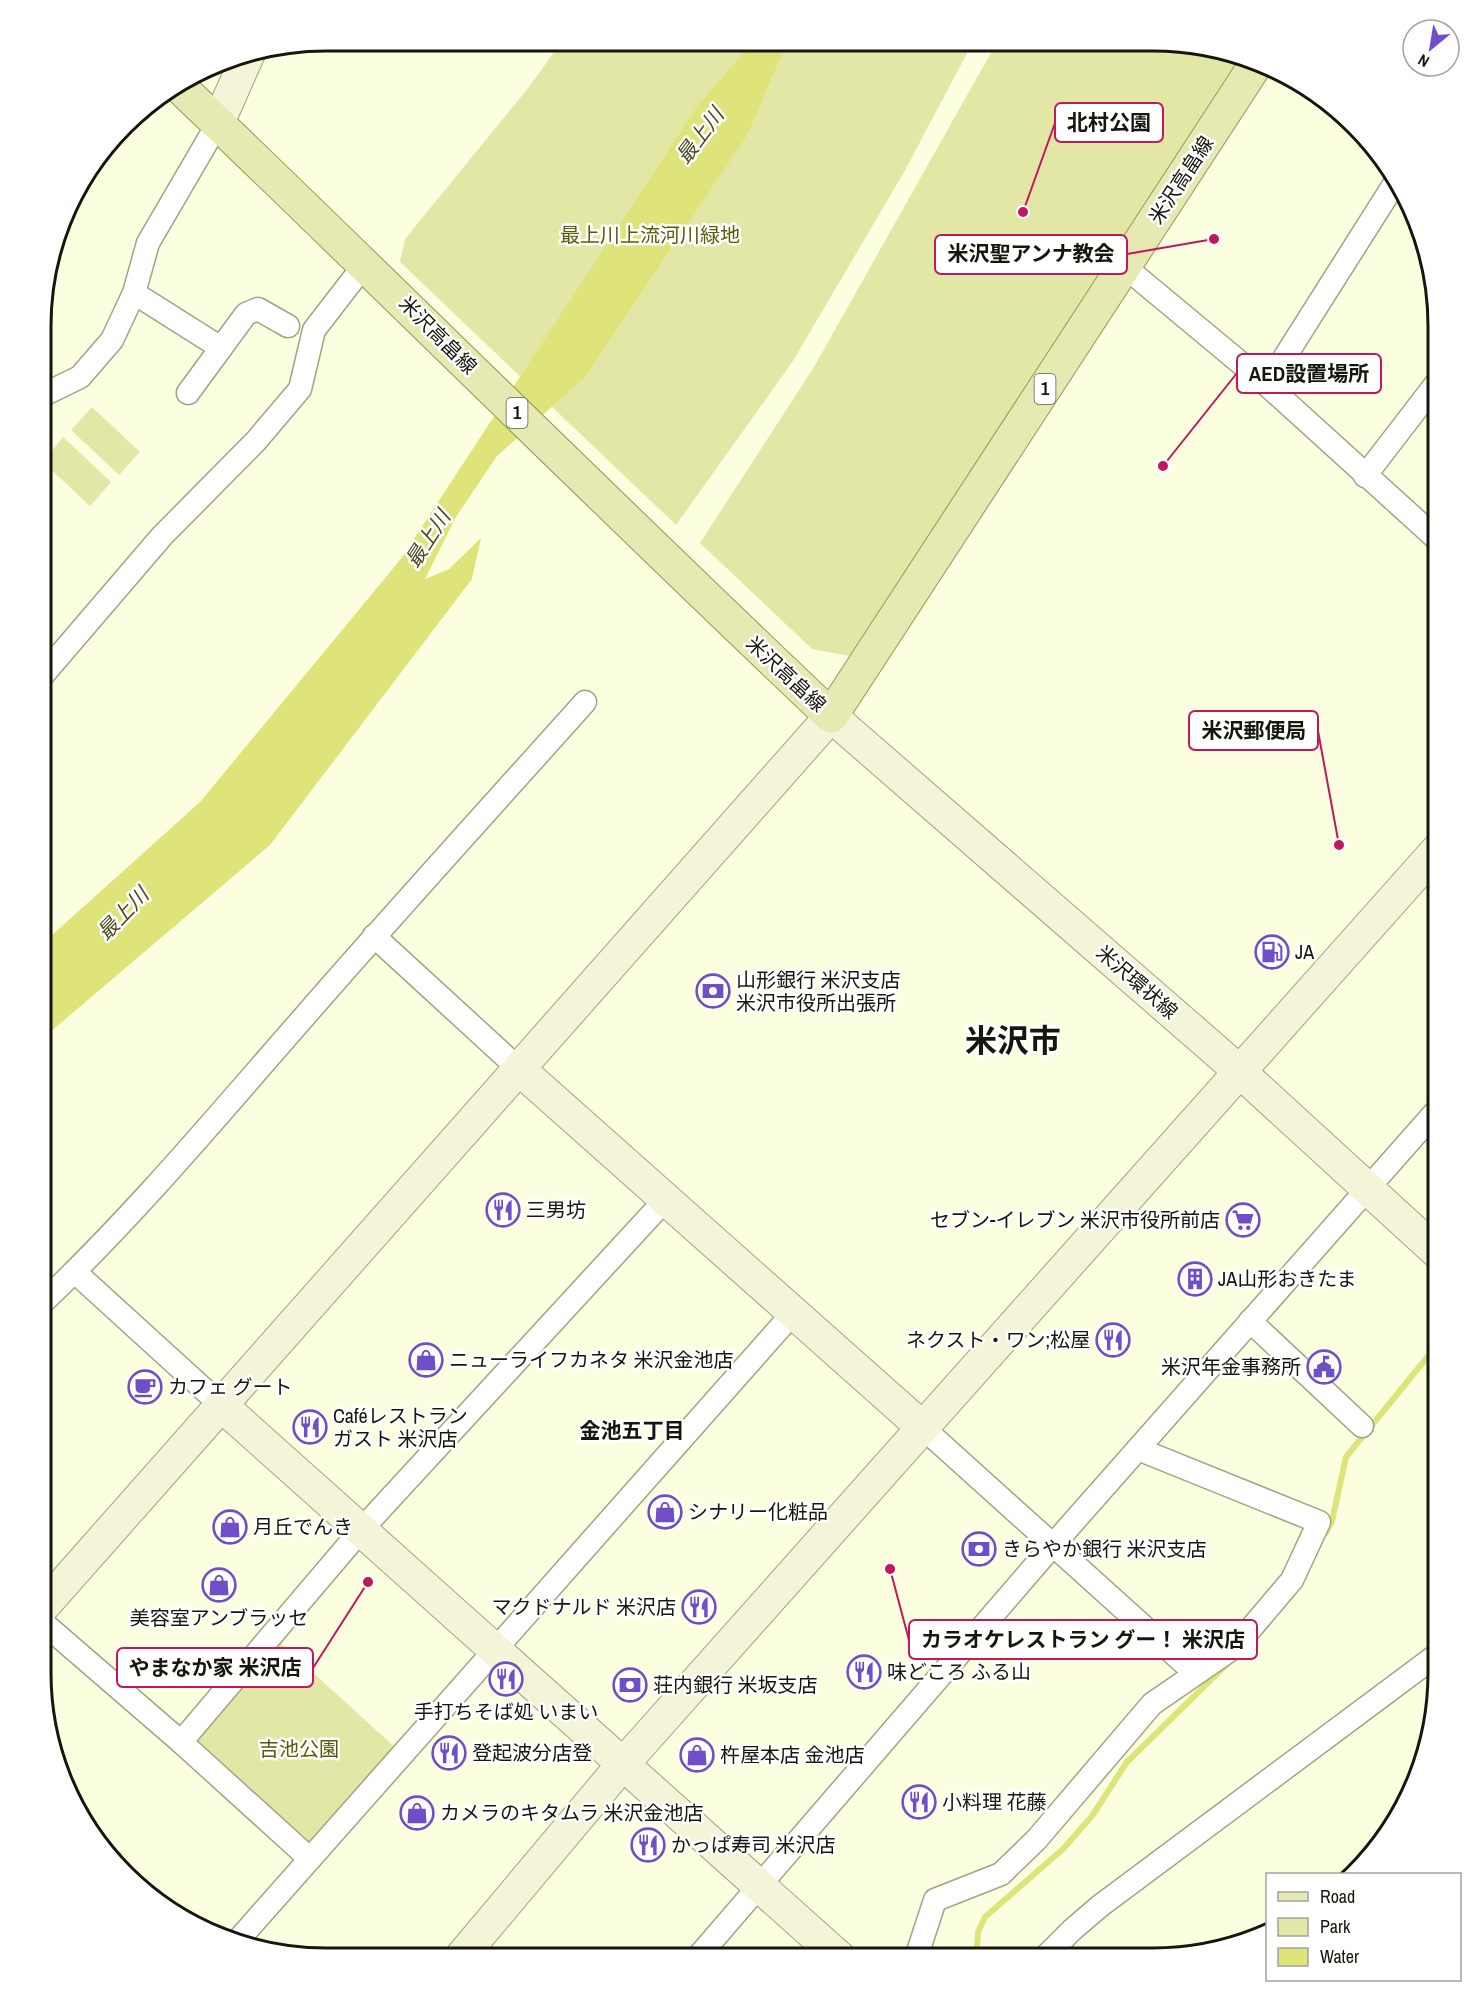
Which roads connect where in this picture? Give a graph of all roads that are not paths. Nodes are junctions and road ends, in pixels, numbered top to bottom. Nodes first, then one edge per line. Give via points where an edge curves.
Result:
1 (244, 64) edge
2 (1252, 70) edge
3 (184, 91) edge
4 (218, 123) junction
5 (1391, 189) edge
6 (1125, 267) junction
7 (375, 274) junction
8 (134, 293) junction
9 (288, 326) dead end
10 (221, 348) junction
11 (1267, 385) junction
12 (51, 391) edge
13 (188, 393) dead end
14 (1428, 394) edge
15 (1365, 476) junction
16 (1428, 531) edge
17 (51, 666) edge
18 (585, 702) dead end
19 (831, 717) junction
20 (1428, 860) edge
21 (374, 936) junction
22 (519, 1069) junction
23 (1239, 1070) junction
24 (1428, 1120) edge
25 (1366, 1189) junction
26 (665, 1200) junction
27 (1428, 1244) edge
28 (75, 1272) junction
29 (51, 1295) edge
30 (793, 1313) junction
31 (1250, 1322) junction
32 (221, 1405) junction
33 (1362, 1426) dead end
34 (922, 1427) junction
35 (1137, 1449) junction
36 (362, 1529) junction
37 (1053, 1545) junction
38 (51, 1599) edge
39 (51, 1630) edge
40 (496, 1648) junction
41 (1428, 1661) edge
42 (1195, 1672) junction
43 (181, 1742) junction
44 (623, 1764) junction
45 (310, 1859) junction
46 (761, 1886) junction
47 (243, 1935) edge
48 (469, 1948) edge
49 (706, 1948) edge
50 (829, 1948) edge
51 (919, 1948) edge
52 (1054, 1948) edge

1 - 4 street
2 - 6 main road, 米沢高畠線 / 1
3 - 4 main road, 米沢高畠線 / 1
4 - 7 main road, 米沢高畠線 / 1
4 - 8 street via 148,243
5 - 11 street
6 - 11 street
6 - 19 main road, 米沢高畠線 / 1
7 - 17 street via 314,330 300,389 256,441 162,536
7 - 19 main road, 米沢高畠線 / 1
8 - 10 street
8 - 12 street via 112,340 80,377
9 - 10 street via 258,309 246,314
10 - 13 street
11 - 15 street
14 - 15 street
15 - 16 street
18 - 21 street
19 - 22 street
19 - 23 street, 米沢環状線
20 - 23 street
21 - 22 street
21 - 28 street via 195,1142
22 - 26 street
22 - 32 street
23 - 25 street, 米沢環状線
23 - 34 street
24 - 25 street
25 - 27 street, 米沢環状線
25 - 31 street
26 - 30 street
26 - 36 street
28 - 29 street
28 - 32 street
30 - 34 street
30 - 40 street
31 - 33 street
31 - 35 street
32 - 36 street
32 - 38 street
34 - 37 street
34 - 44 street
35 - 37 street
35 - 42 street via 1319,1522 1292,1580 1236,1646
36 - 40 street
36 - 43 street
37 - 42 street
37 - 46 street
39 - 43 street
40 - 44 street
40 - 45 street
41 - 52 street via 1100,1906
42 - 51 street via 1152,1704 1037,1839 1002,1874 935,1900
43 - 45 street
44 - 46 street
44 - 48 street
45 - 47 street
46 - 49 street
46 - 50 street

